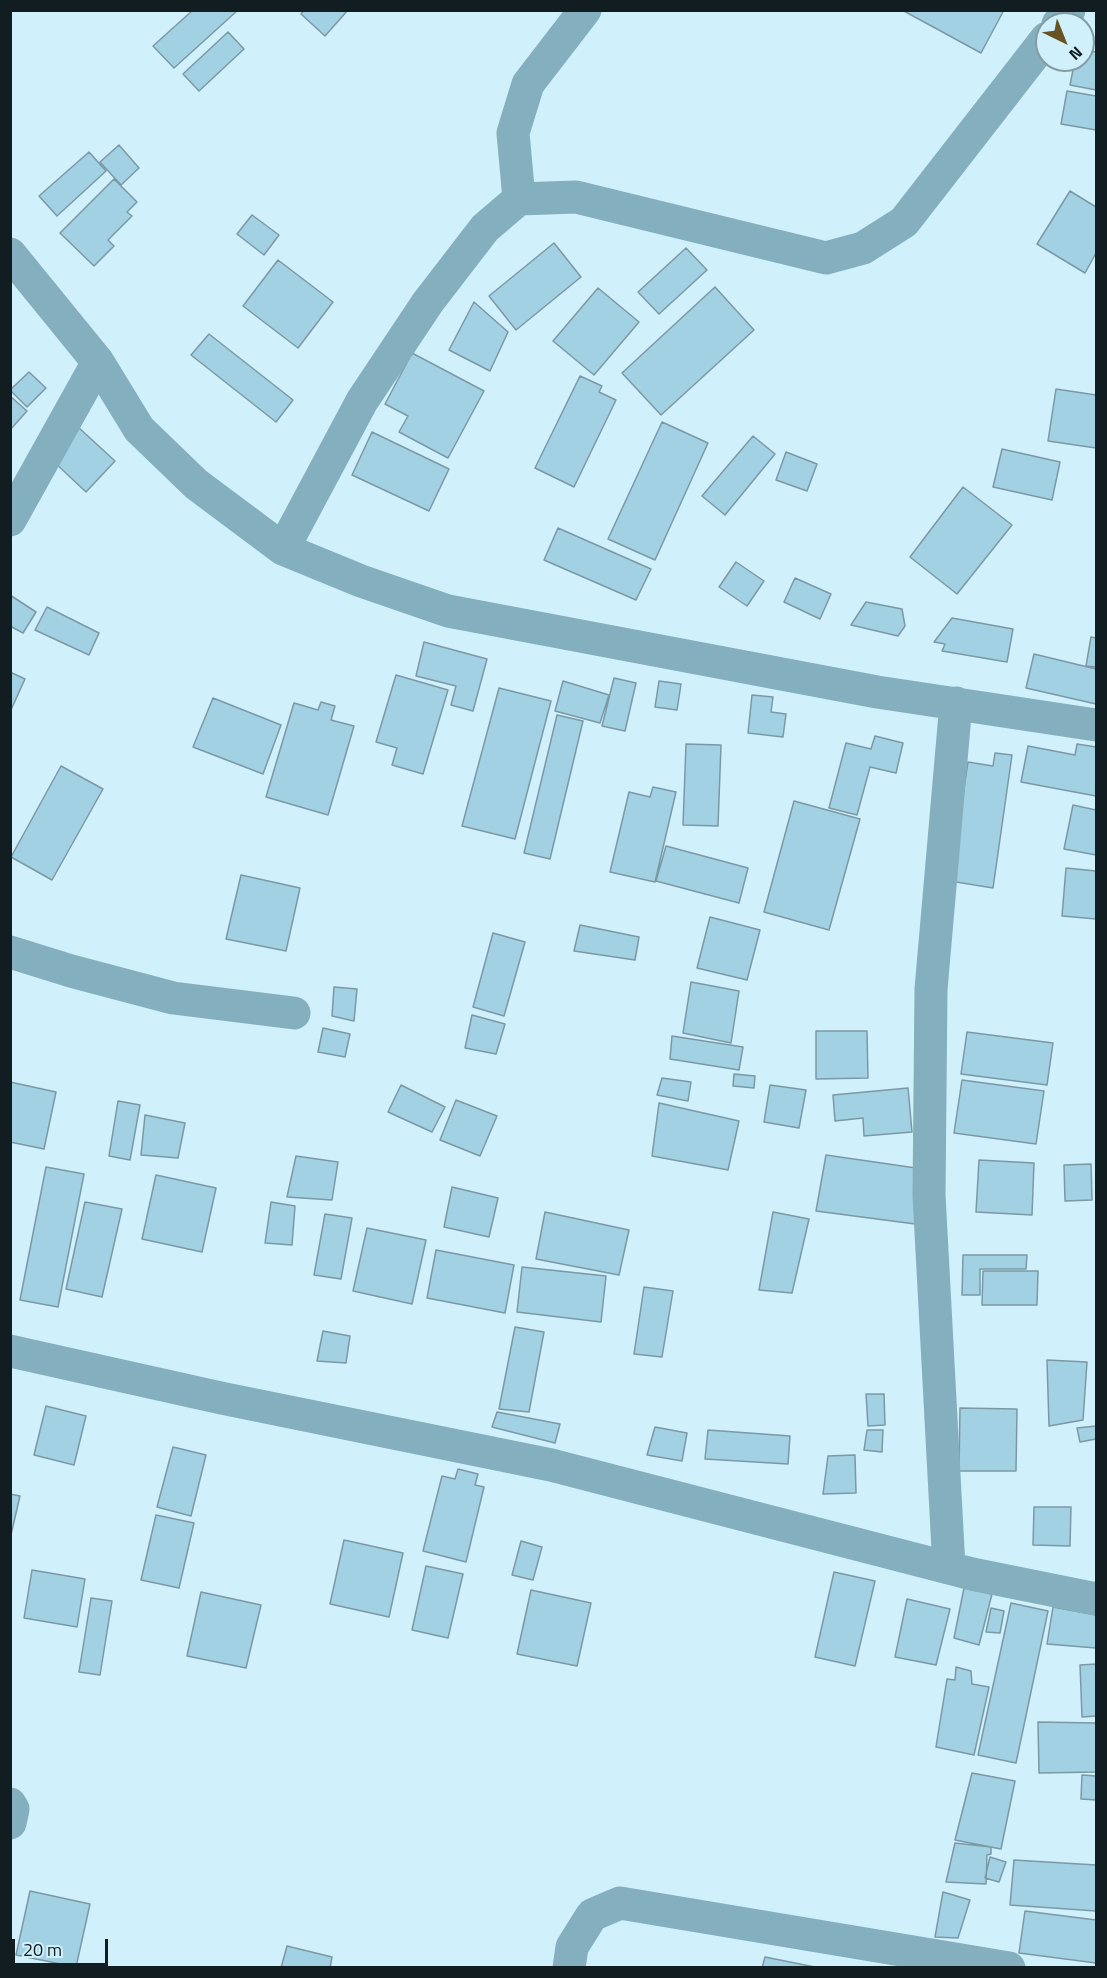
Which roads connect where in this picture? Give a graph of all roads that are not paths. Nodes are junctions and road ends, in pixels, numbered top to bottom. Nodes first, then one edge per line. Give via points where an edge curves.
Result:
1 (585, 10) edge
2 (1035, 53) edge
3 (519, 199) junction
4 (10, 254) edge
5 (98, 362) junction
6 (10, 520) edge
7 (283, 549) junction
8 (956, 703) junction
9 (1096, 725) edge
10 (10, 952) edge
11 (294, 1013) dead end
12 (10, 1351) edge
13 (949, 1568) junction
14 (1096, 1599) edge
15 (10, 1804) edge
16 (10, 1822) edge
17 (569, 1968) edge
18 (1009, 1968) edge

1 - 3 street via 528,84 513,133
2 - 3 street via 903,222 862,248 826,258 576,197
3 - 7 street via 485,228 428,302 362,401
4 - 5 street
5 - 6 street
5 - 7 street via 139,429 196,484
7 - 8 street via 448,611 877,692
8 - 9 street
8 - 13 street via 931,989 929,1172
10 - 11 street via 173,998
12 - 13 street via 551,1465
13 - 14 street
15 - 16 street
17 - 18 street via 572,1947 592,1915 620,1903

